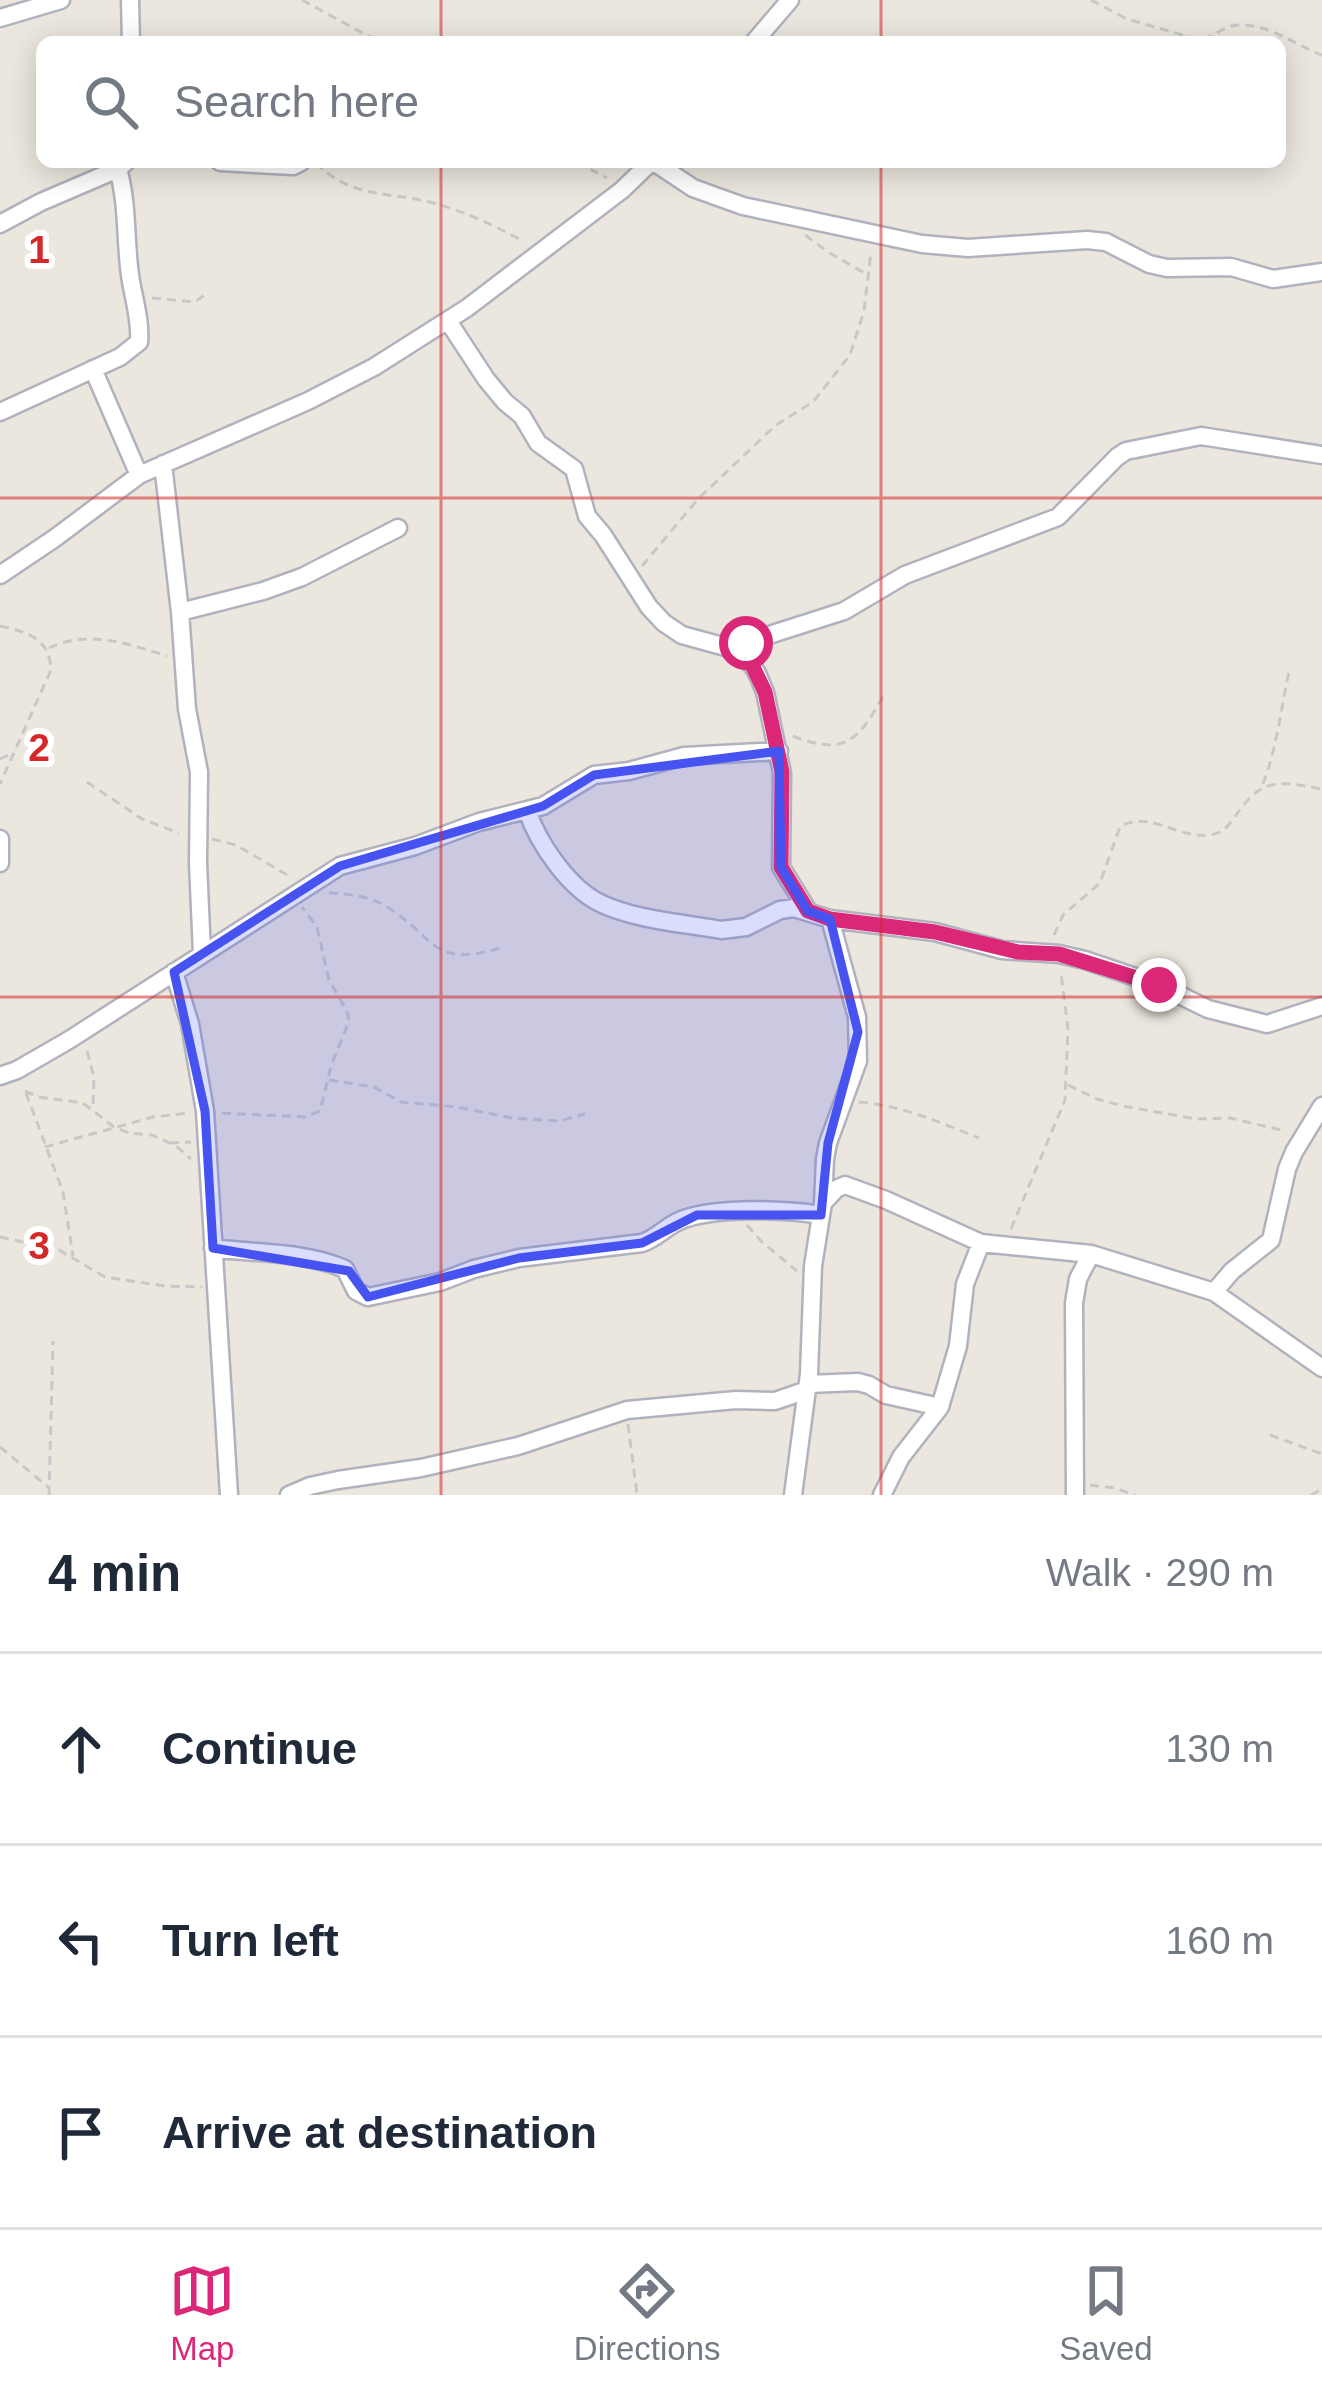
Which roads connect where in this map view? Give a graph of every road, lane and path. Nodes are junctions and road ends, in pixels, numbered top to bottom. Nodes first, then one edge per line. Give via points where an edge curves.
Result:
1 (61, 0) edge
2 (130, 0) edge
3 (302, 0) edge
4 (790, 0) edge
5 (1091, 0) edge
6 (0, 19) edge
7 (131, 36) edge
8 (368, 36) edge
9 (759, 36) edge
10 (1186, 36) edge
11 (1209, 36) edge
12 (1279, 36) edge
13 (1286, 39) edge
14 (1322, 55) edge
15 (115, 168) edge
16 (122, 168) edge
17 (321, 168) edge
18 (589, 168) edge
19 (646, 168) edge
20 (661, 168) edge
21 (622, 190) junction
22 (777, 213) junction
23 (0, 224) edge
24 (873, 232) junction
25 (543, 253) junction
26 (1322, 272) edge
27 (870, 275) junction
28 (133, 292) junction
29 (207, 293) dead end
30 (448, 320) junction
31 (94, 369) junction
32 (0, 412) edge
33 (1322, 455) edge
34 (163, 464) junction
35 (139, 475) junction
36 (398, 528) dead end
37 (1, 572) edge
38 (630, 580) junction
39 (180, 612) junction
40 (0, 626) edge
41 (47, 648) junction
42 (733, 650) junction
43 (184, 661) junction
44 (1289, 671) dead end
45 (884, 695) dead end
46 (774, 729) junction
47 (778, 751) junction
48 (13, 754) junction
49 (0, 759) edge
50 (87, 782) dead end
51 (0, 784) edge
52 (1262, 785) junction
53 (1322, 788) edge
54 (527, 810) junction
55 (198, 837) junction
56 (0, 839) edge
57 (0, 863) edge
58 (303, 892) junction
59 (808, 911) junction
60 (830, 919) junction
61 (500, 948) dead end
62 (202, 954) junction
63 (1053, 954) junction
64 (174, 972) junction
65 (1322, 1006) edge
66 (80, 1032) junction
67 (0, 1076) edge
68 (327, 1080) junction
69 (1066, 1084) junction
70 (845, 1101) junction
71 (1322, 1106) edge
72 (93, 1109) junction
73 (205, 1111) junction
74 (585, 1114) dead end
75 (114, 1127) junction
76 (1306, 1135) junction
77 (980, 1138) dead end
78 (197, 1142) dead end
79 (169, 1143) junction
80 (45, 1147) junction
81 (209, 1174) junction
82 (822, 1209) junction
83 (736, 1212) junction
84 (0, 1238) edge
85 (981, 1244) junction
86 (1004, 1247) junction
87 (213, 1248) junction
88 (1090, 1254) junction
89 (73, 1257) junction
90 (812, 1284) junction
91 (216, 1285) junction
92 (1214, 1292) junction
93 (52, 1341) dead end
94 (1322, 1368) edge
95 (807, 1387) junction
96 (940, 1407) junction
97 (627, 1410) junction
98 (1270, 1435) dead end
99 (0, 1447) edge
100 (1322, 1454) edge
101 (1074, 1489) edge
102 (1322, 1489) edge
103 (49, 1492) edge
104 (229, 1495) edge
105 (290, 1495) edge
106 (637, 1495) edge
107 (793, 1495) edge
108 (882, 1495) edge
109 (1135, 1495) edge
110 (1311, 1495) edge

1 - 6 street
2 - 7 street
3 - 8 path
4 - 9 street
5 - 10 path
11 - 12 path via 1230,26
13 - 14 path
15 - 23 street
16 - 28 street
17 - 25 path via 346,186 436,204
18 - 21 path
19 - 21 street
20 - 22 street via 693,188
21 - 25 street
22 - 24 street
22 - 27 path
24 - 26 street via 945,248 1106,242 1167,268 1232,267 1273,279
24 - 27 path
25 - 30 street
27 - 38 path via 850,355 813,402 776,425 698,500
28 - 29 path via 181,302
28 - 31 street via 139,342
30 - 34 street via 308,401
30 - 38 street via 538,443 574,469 587,516
31 - 32 street
31 - 35 street
33 - 42 street via 1201,436 1126,451 1058,517
34 - 35 street
34 - 39 street
35 - 37 street
36 - 39 street via 302,577
38 - 42 street via 664,623
39 - 43 street
40 - 41 path
41 - 43 path via 97,639
41 - 48 path via 51,670
42 - 46 street via 758,673
43 - 55 street via 199,772
44 - 52 path
45 - 46 path via 847,743 820,745
46 - 47 street
47 - 54 street via 684,757 594,775
47 - 59 street via 781,867
48 - 49 path
48 - 51 path
50 - 55 path via 142,819
52 - 53 path
52 - 63 path via 1220,832 1126,822 1100,883 1063,915
54 - 58 street via 340,866
54 - 59 street via 563,872 620,911 721,930 746,928 787,908
55 - 58 path via 236,845
55 - 62 street
56 - 57 street
58 - 61 path via 382,904 451,955
58 - 62 street
58 - 68 path via 329,980 349,1016
59 - 60 street
60 - 63 street
60 - 70 street via 858,1033
62 - 64 street
63 - 65 street via 1252,1021 1275,1023
63 - 69 path via 1068,1028
64 - 66 street
64 - 73 street
66 - 67 street
66 - 72 path via 94,1077
68 - 73 path via 313,1116
68 - 74 path via 374,1087 401,1102 512,1118
69 - 76 path via 1140,1110
69 - 86 path
70 - 77 path via 887,1106
70 - 82 street via 828,1143
71 - 76 street
72 - 75 path
72 - 80 path via 26,1091
73 - 75 path
73 - 81 street
75 - 79 path
75 - 80 path
76 - 92 street via 1287,1168 1271,1240
78 - 79 path
79 - 81 path
80 - 89 path via 63,1192
81 - 87 street
82 - 83 street
82 - 85 street via 845,1185
82 - 90 street
83 - 87 street via 678,1220 642,1243 519,1258 368,1297 345,1269 326,1261
83 - 90 path
84 - 89 path
85 - 86 street
85 - 96 street via 964,1284
86 - 88 street
87 - 91 street
88 - 92 street
88 - 101 street via 1074,1303
89 - 91 path via 136,1283
90 - 95 street
91 - 104 street
92 - 94 street
93 - 103 path
95 - 96 street via 858,1382
95 - 97 street via 776,1401
95 - 107 street
96 - 108 street
97 - 105 street via 518,1446
97 - 106 path
98 - 100 path
99 - 103 path
101 - 109 path
102 - 110 path

